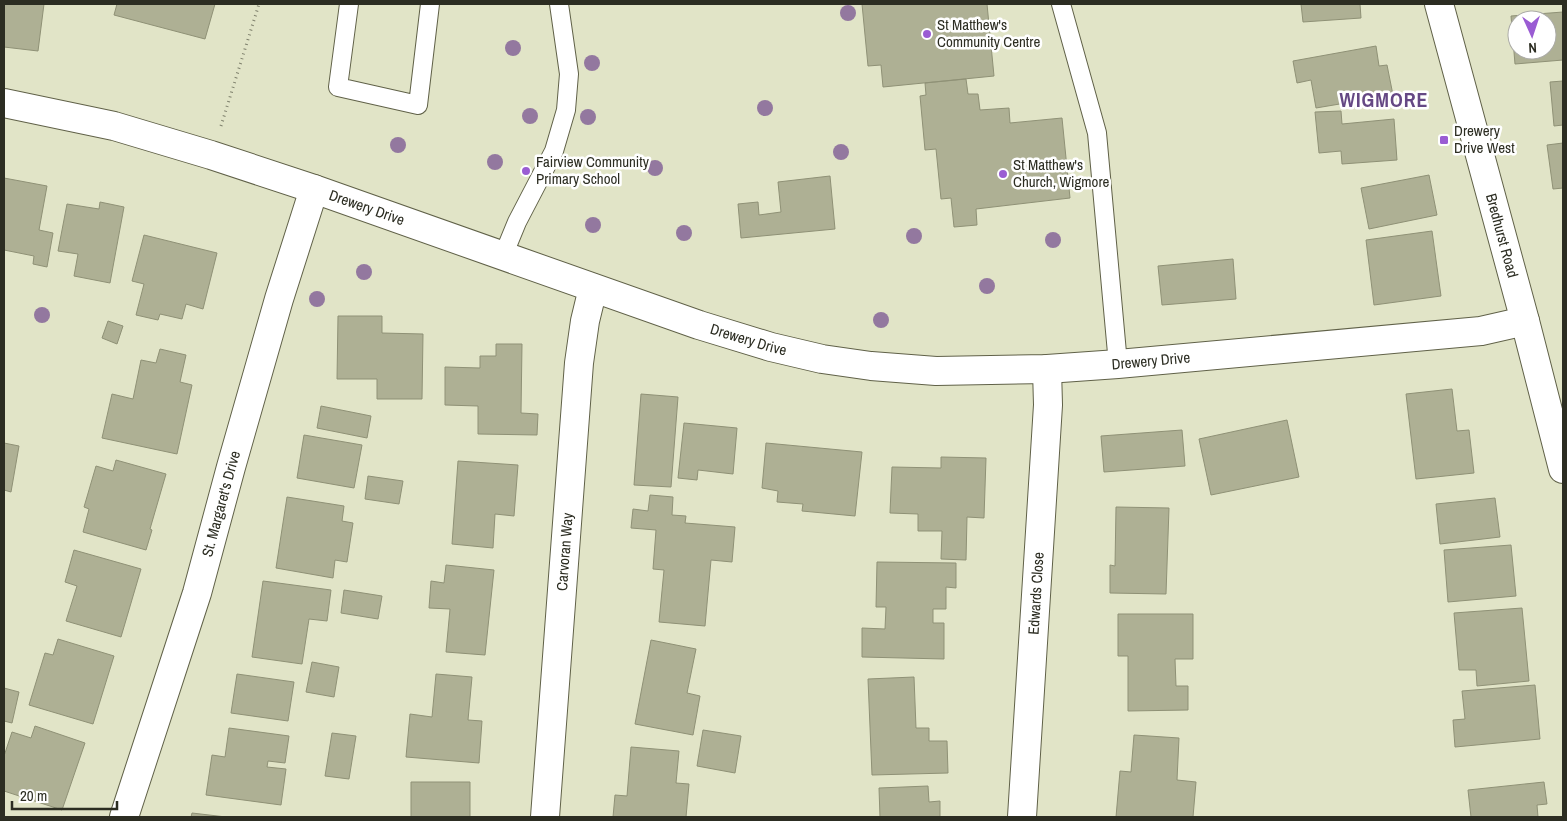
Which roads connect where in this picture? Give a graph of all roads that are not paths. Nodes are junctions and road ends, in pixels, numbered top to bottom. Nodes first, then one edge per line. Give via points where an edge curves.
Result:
1 (350, 4) edge
2 (430, 4) edge
3 (559, 4) edge
4 (1062, 4) edge
5 (1438, 4) edge
6 (4, 103) edge
7 (314, 189) junction
8 (503, 256) junction
9 (593, 288) junction
10 (1525, 320) junction
11 (1118, 364) junction
12 (1047, 369) junction
13 (1563, 469) edge
14 (124, 817) edge
15 (545, 817) edge
16 (1022, 817) edge

1 - 2 lane via 338,87 418,105
3 - 8 lane via 569,74 566,110 554,151
4 - 11 lane via 1097,133
5 - 10 street, Bredhurst Road
6 - 7 street, Drewery Drive via 114,126
7 - 8 street, Drewery Drive
7 - 14 street, St. Margaret's Drive via 255,383 197,594
8 - 9 street, Drewery Drive
9 - 12 street, Drewery Drive via 699,325 822,359 936,371
9 - 15 street, Carvoran Way via 578,363
10 - 11 street, Drewery Drive via 1481,331
10 - 13 street, Bredhurst Road
11 - 12 street, Drewery Drive
12 - 16 street, Edwards Close via 1048,405

